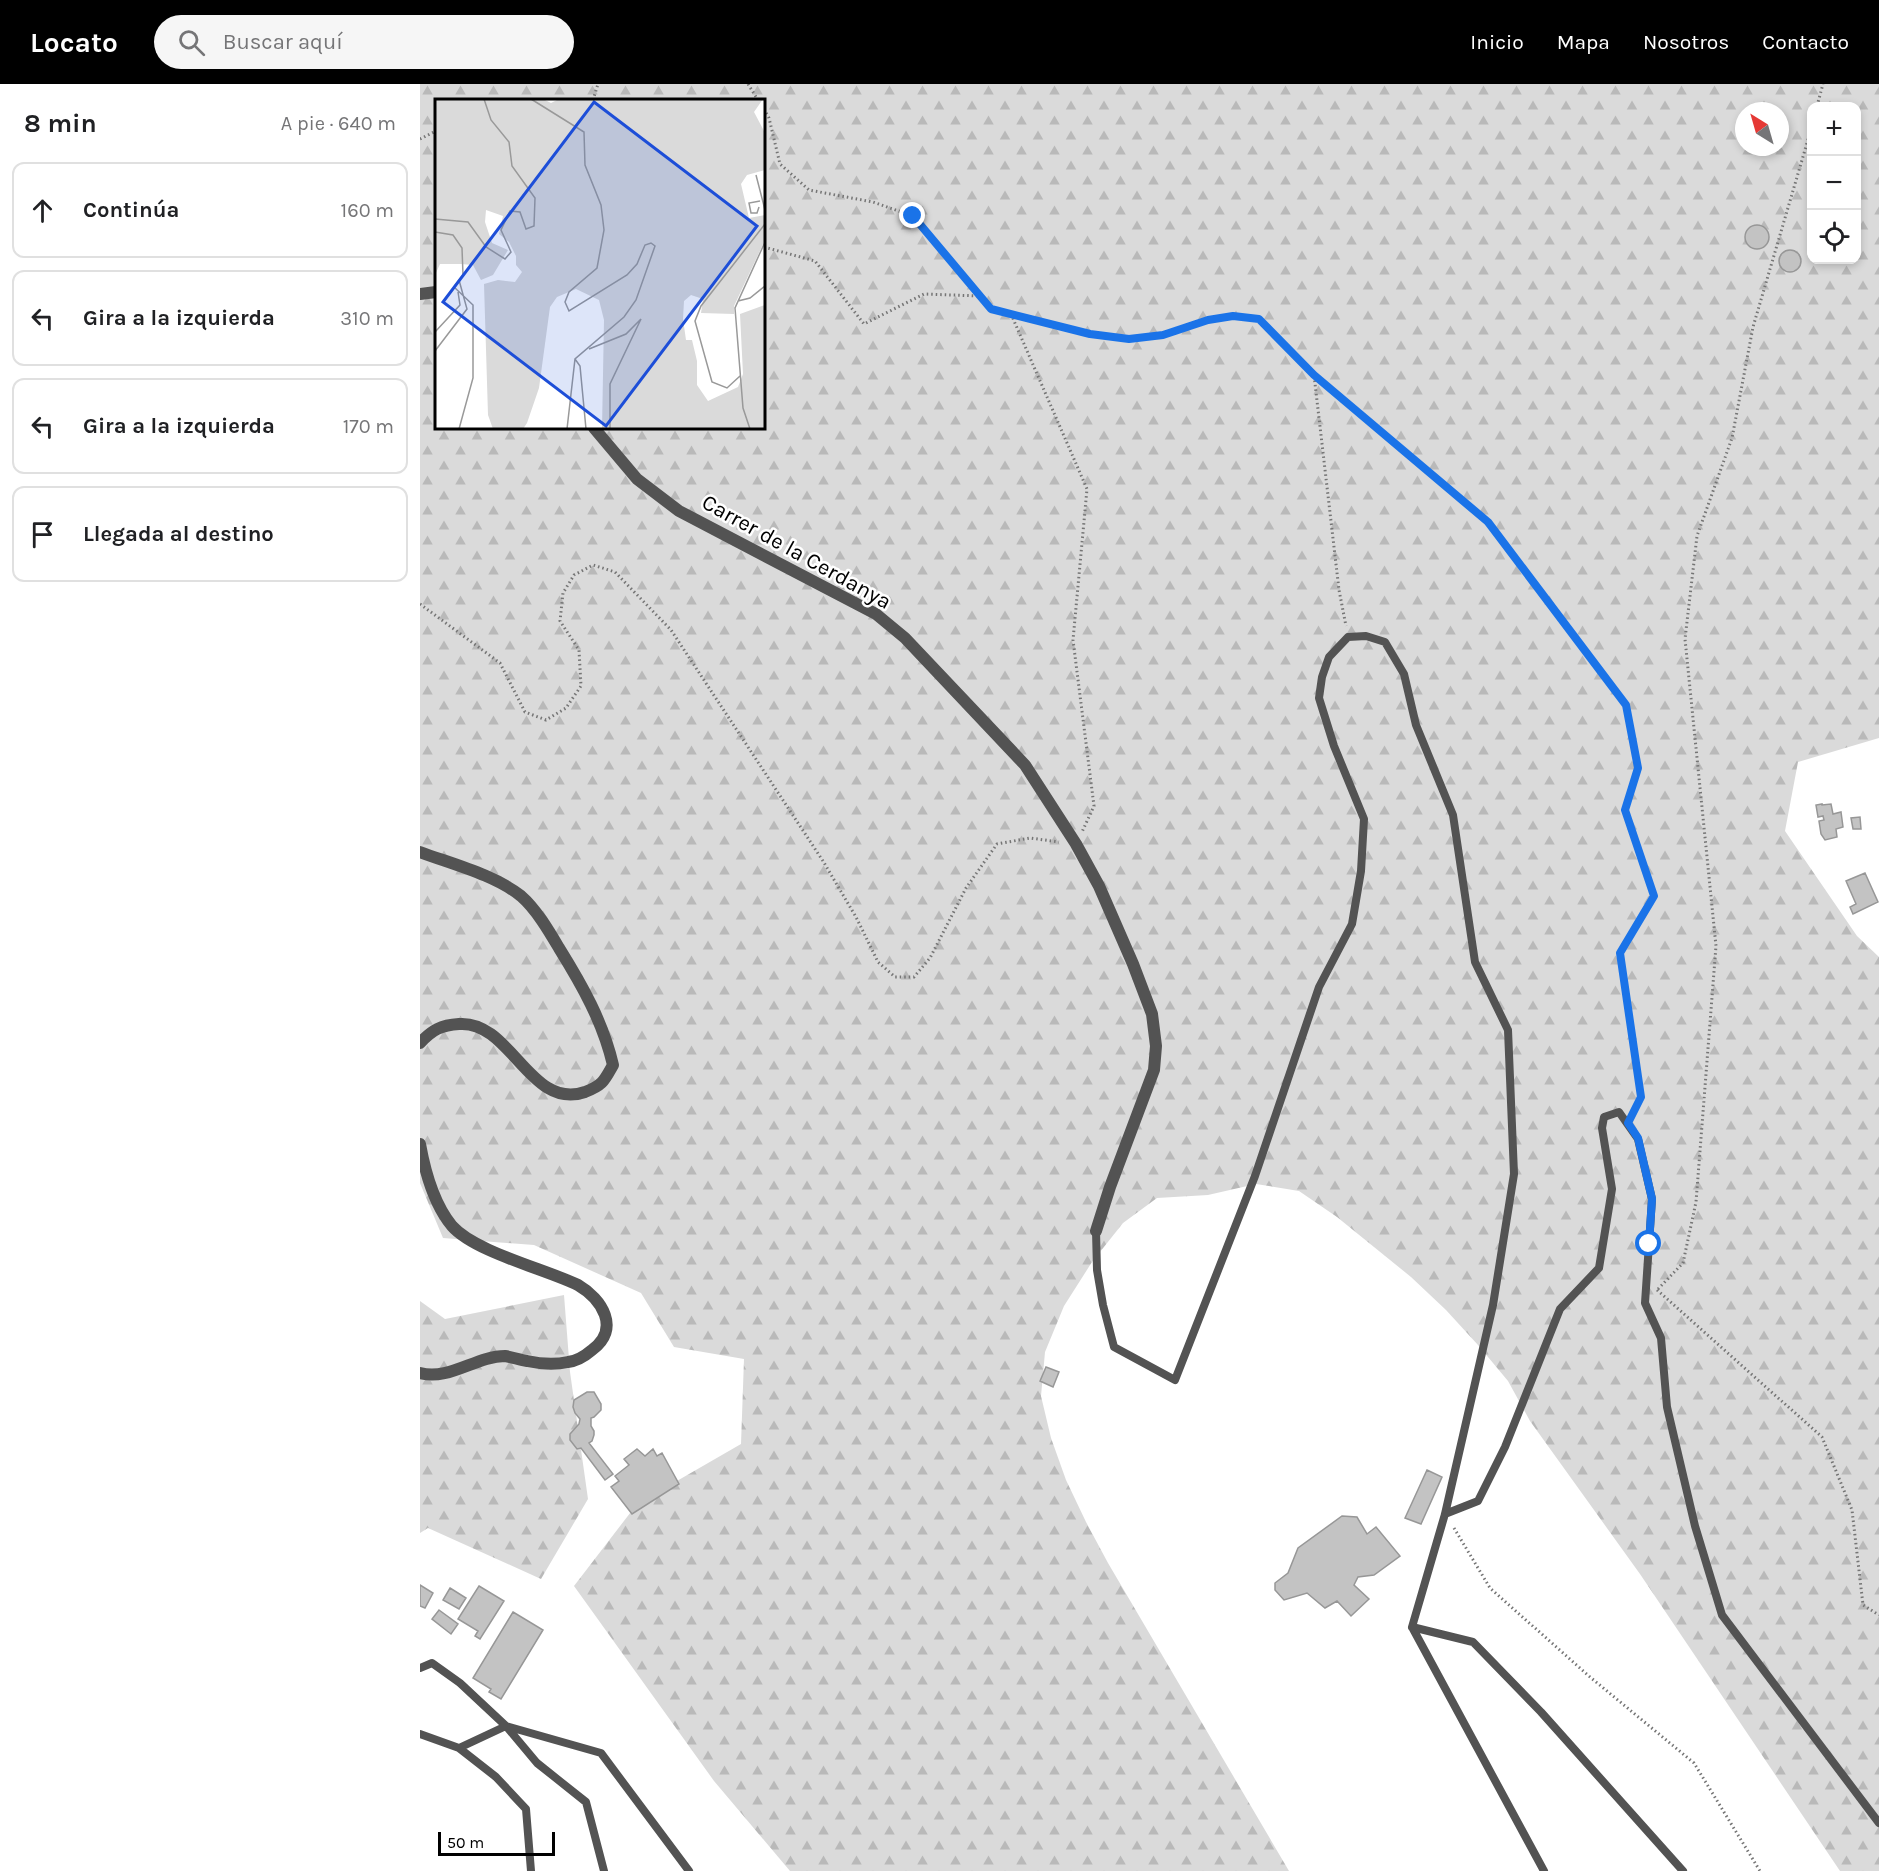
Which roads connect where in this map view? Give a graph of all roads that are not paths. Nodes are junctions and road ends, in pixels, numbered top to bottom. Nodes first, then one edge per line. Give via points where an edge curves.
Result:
1 (435, 292) edge
2 (420, 294) edge
3 (595, 429) edge
4 (420, 852) edge
5 (420, 1043) edge
6 (420, 1144) edge
7 (1096, 1231) joint
8 (420, 1373) edge
9 (1445, 1514) junction
10 (1412, 1627) junction
11 (420, 1668) edge
12 (507, 1726) junction
13 (420, 1734) edge
14 (459, 1748) junction
15 (1879, 1823) edge
16 (531, 1871) edge
17 (604, 1871) edge
18 (689, 1871) edge
19 (1544, 1871) edge
20 (1683, 1871) edge

1 - 2 street
3 - 7 street, Carrer de la Cerdanya via 637,479 679,511 876,615 905,638 1025,765 1076,844 1133,964 1152,1014 1156,1047 1154,1070
4 - 5 street via 499,882 522,897 546,927 599,1018 613,1065 598,1087 575,1095 554,1091 530,1075 494,1035 475,1025 450,1024 433,1030
6 - 8 street via 429,1180 452,1226 488,1249 585,1288 607,1319 605,1335 598,1346 571,1362 535,1363 504,1356 445,1372
7 - 9 lane via 1097,1270 1114,1347 1175,1380 1255,1176 1319,987 1352,924 1361,872 1364,819 1319,698 1322,677 1329,657 1348,637 1366,636 1385,642 1404,674 1416,725 1453,815 1475,962 1508,1030 1514,1174 1493,1305
9 - 10 lane
9 - 15 lane via 1478,1501 1506,1447 1560,1309 1599,1268 1612,1189 1602,1128 1604,1118 1619,1112 1638,1138 1652,1199 1644,1303 1661,1338 1667,1407 1695,1526 1722,1615
10 - 19 lane
10 - 20 lane via 1473,1642
11 - 12 lane via 432,1663
12 - 14 lane
12 - 17 lane via 537,1763 586,1803
12 - 18 lane via 601,1753
13 - 14 lane
14 - 16 lane via 496,1777 526,1809

